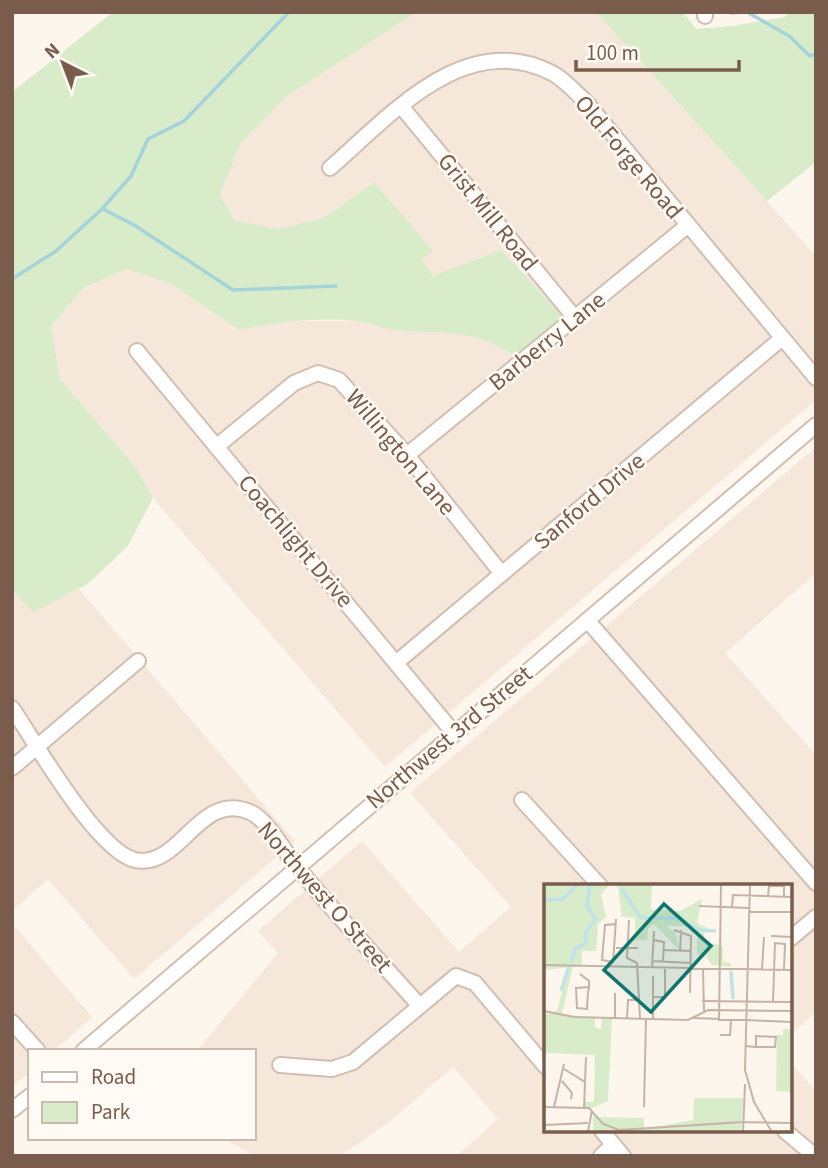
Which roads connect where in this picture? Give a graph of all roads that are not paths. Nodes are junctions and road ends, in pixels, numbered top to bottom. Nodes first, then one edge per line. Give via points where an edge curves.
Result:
1 (401, 106) junction
2 (330, 168) dead end
3 (687, 226) junction
4 (575, 318) junction
5 (781, 340) junction
6 (137, 351) dead end
7 (816, 379) edge
8 (816, 425) edge
9 (216, 447) junction
10 (407, 455) junction
11 (502, 574) junction
12 (587, 620) junction
13 (138, 661) dead end
14 (397, 662) junction
15 (12, 708) edge
16 (453, 732) junction
17 (38, 746) junction
18 (12, 768) edge
19 (522, 800) dead end
20 (297, 867) junction
21 (816, 883) edge
22 (598, 884) edge
23 (816, 917) edge
24 (793, 936) edge
25 (418, 1004) junction
26 (12, 1022) edge
27 (36, 1049) edge
28 (85, 1049) edge
29 (280, 1065) dead end
30 (544, 1065) edge
31 (28, 1098) edge
32 (12, 1110) edge
33 (604, 1133) edge
34 (787, 1133) edge
35 (618, 1150) edge
36 (601, 1156) edge
37 (815, 1156) edge

1 - 2 street, Old Forge Road
1 - 3 street, Old Forge Road via 449,72 488,60 521,61 554,74 585,101
1 - 4 street, Grist Mill Road
3 - 4 street, Barberry Lane
3 - 5 street, Old Forge Road
4 - 10 street, Barberry Lane
5 - 7 street, Old Forge Road
5 - 11 street, Sanford Drive
6 - 9 street, Coachlight Drive
8 - 12 street, Northwest 3rd Street
9 - 10 street, Willington Lane via 294,383 318,373 339,380 356,395
9 - 14 street, Coachlight Drive
10 - 11 street, Willington Lane
11 - 14 street, Sanford Drive
12 - 16 street, Northwest 3rd Street
12 - 21 street
13 - 17 street
14 - 16 street, Coachlight Drive
15 - 17 street, Northwest O Street
16 - 20 street, Northwest 3rd Street
17 - 18 street
17 - 20 street, Northwest O Street via 76,803 117,852 136,860 159,858 218,809 237,807 254,813
19 - 22 street
20 - 25 street, Northwest O Street
20 - 28 street, Northwest 3rd Street
23 - 24 street
25 - 29 street via 353,1062 332,1069
25 - 30 street via 456,976 475,984
26 - 27 street
31 - 32 street
33 - 35 street
34 - 37 street
35 - 36 street

